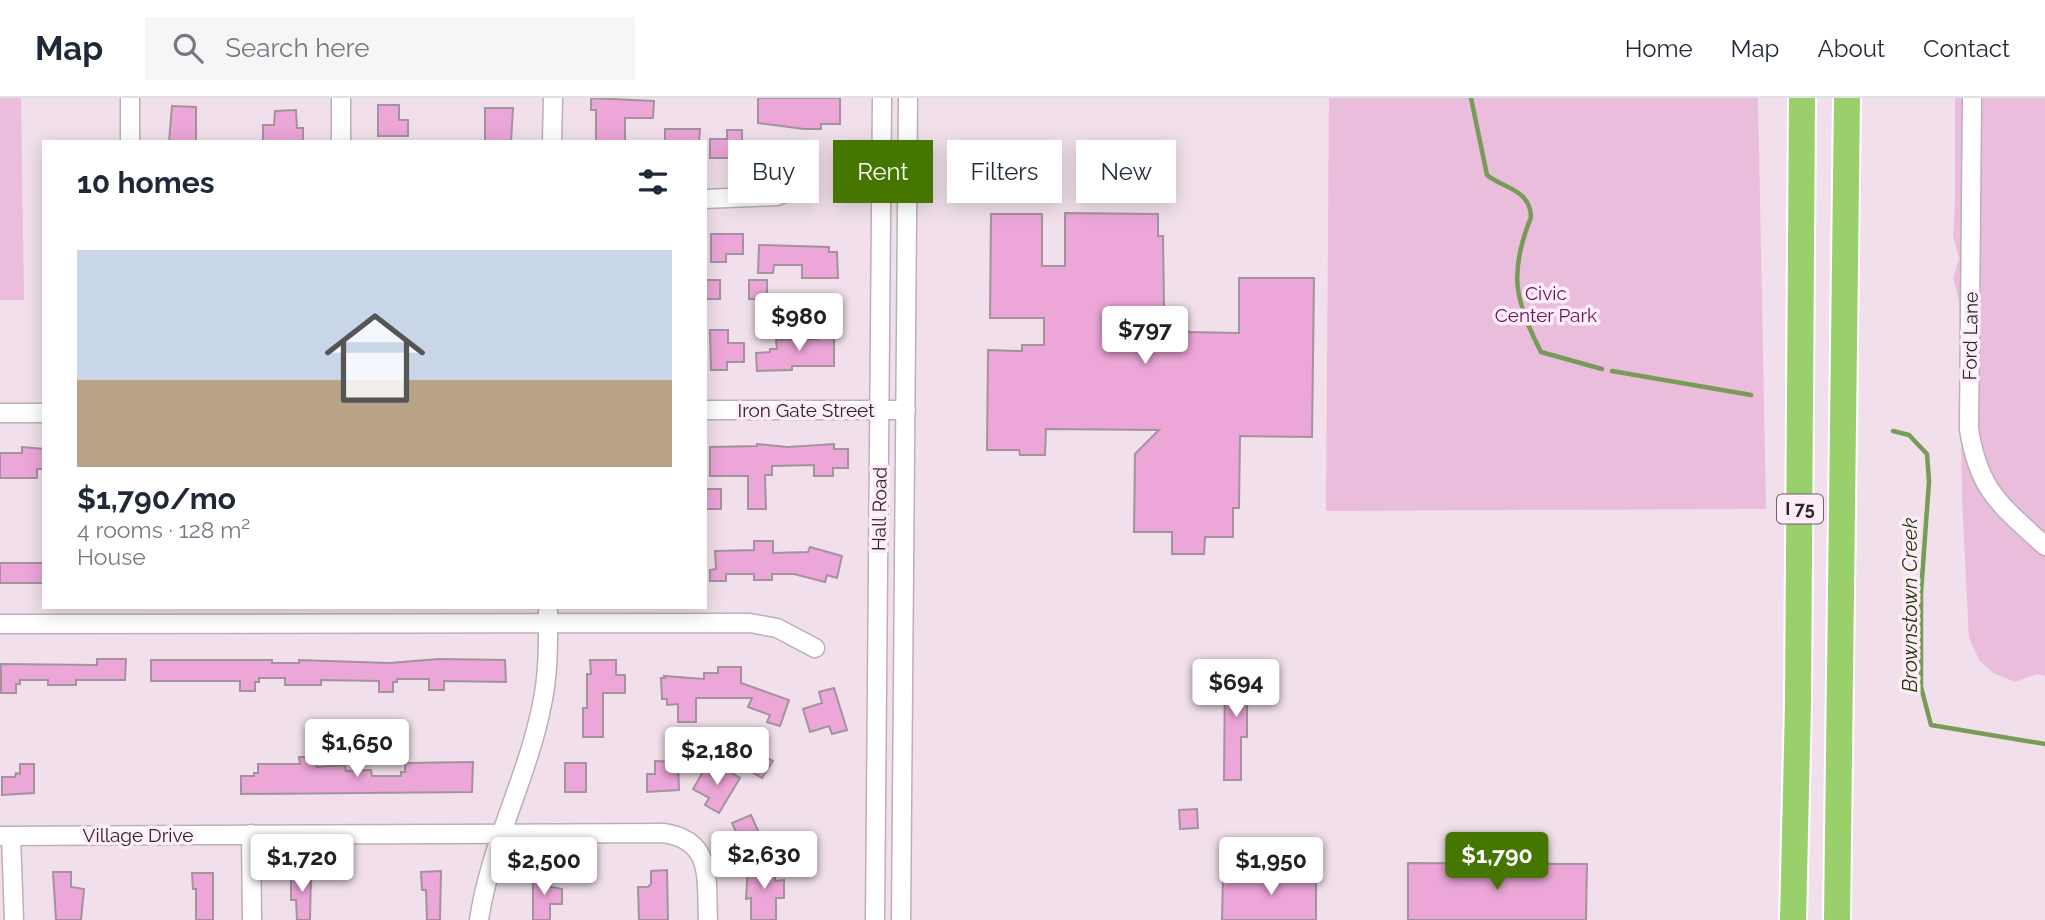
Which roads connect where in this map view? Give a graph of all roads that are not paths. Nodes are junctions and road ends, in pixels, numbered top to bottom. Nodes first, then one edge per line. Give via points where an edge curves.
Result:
1 (130, 98) edge
2 (341, 98) edge
3 (553, 98) edge
4 (882, 98) edge
5 (908, 98) edge
6 (1802, 98) edge
7 (1847, 98) edge
8 (1972, 98) edge
9 (130, 140) edge
10 (341, 140) edge
11 (552, 140) edge
12 (728, 198) edge
13 (707, 199) edge
14 (707, 410) edge
15 (879, 410) junction
16 (906, 410) junction
17 (0, 413) edge
18 (42, 413) edge
19 (878, 542) junction
20 (905, 542) junction
21 (2045, 546) edge
22 (548, 615) edge
23 (0, 624) edge
24 (815, 648) dead end
25 (502, 833) junction
26 (6, 835) edge
27 (250, 835) junction
28 (14, 920) edge
29 (252, 920) edge
30 (479, 920) edge
31 (708, 920) edge
32 (875, 920) edge
33 (901, 920) edge
34 (1793, 920) edge
35 (1837, 920) edge

1 - 9 street
2 - 10 street
3 - 11 street
4 - 15 street, Hall Road
5 - 16 street, Hall Road
6 - 34 highway, I 75
7 - 35 highway, I 75
8 - 21 street, Ford Lane via 1972,453 1993,497
12 - 13 street
14 - 15 street, Iron Gate Street
15 - 16 street, Iron Gate Street
15 - 19 street, Hall Road
16 - 20 street, Hall Road
17 - 18 street
19 - 20 street
19 - 32 street, Hall Road
20 - 33 street, Hall Road
22 - 23 street
22 - 24 street via 750,623 778,628
22 - 25 street via 542,704
25 - 27 street, Village Drive
25 - 30 street
25 - 31 street, Village Drive via 676,835 699,851 706,870
26 - 27 street, Village Drive
26 - 28 street
27 - 29 street

